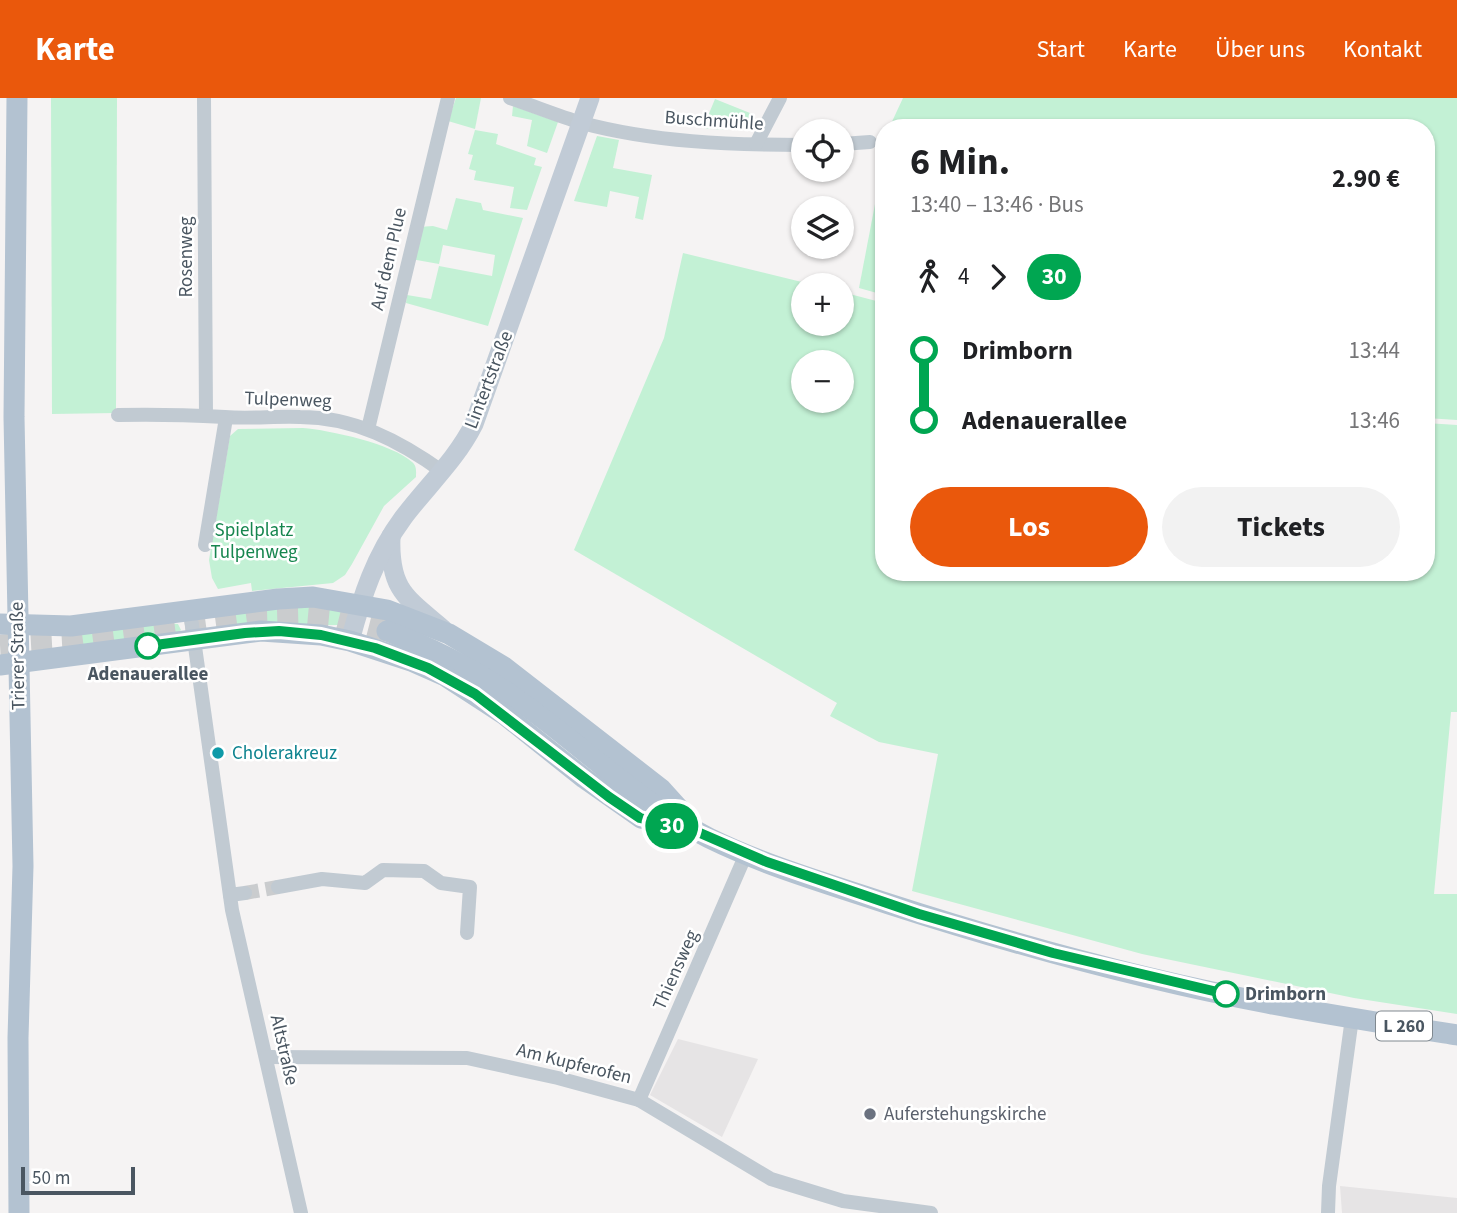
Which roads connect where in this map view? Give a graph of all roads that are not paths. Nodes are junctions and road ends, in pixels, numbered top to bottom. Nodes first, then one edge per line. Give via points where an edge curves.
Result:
1 (16, 98) edge
2 (204, 98) edge
3 (448, 98) edge
4 (510, 98) edge
5 (590, 98) edge
6 (779, 98) edge
7 (582, 123) junction
8 (870, 142) dead end
9 (854, 143) edge
10 (756, 144) junction
11 (791, 145) edge
12 (118, 415) dead end
13 (206, 415) junction
14 (226, 418) junction
15 (368, 429) junction
16 (443, 471) junction
17 (391, 535) junction
18 (205, 545) dead end
19 (360, 604) junction
20 (190, 611) junction
21 (9, 624) edge
22 (387, 631) tunnel mouth
23 (449, 634) junction
24 (194, 639) junction
25 (350, 641) junction
26 (9, 664) edge
27 (700, 833) junction
28 (746, 854) junction
29 (278, 887) tunnel mouth
30 (245, 893) tunnel mouth
31 (230, 895) junction
32 (467, 933) dead end
33 (1352, 1018) junction
34 (1457, 1035) edge
35 (266, 1057) junction
36 (639, 1100) junction
37 (842, 1207) edge
38 (19, 1213) edge
39 (301, 1213) edge
40 (931, 1213) edge
41 (1328, 1213) edge

1 - 21 main road, Trierer Straße
2 - 13 street, Rosenweg
3 - 15 street, Auf dem Plue
4 - 7 street, Buschmühle
5 - 7 main road, Lintertstraße
6 - 10 street
7 - 10 street, Buschmühle via 665,137
7 - 16 main road, Lintertstraße via 474,424
8 - 9 street
10 - 11 street, Buschmühle
12 - 13 street, Tulpenweg
13 - 14 street, Tulpenweg
14 - 15 street, Tulpenweg via 303,416
14 - 18 street
15 - 16 street, Tulpenweg
16 - 17 main road, Lintertstraße
17 - 19 main road, Lintertstraße
17 - 23 main road via 392,564 400,589
19 - 20 main road via 313,597
19 - 23 main road
19 - 25 main road, Lintertstraße
20 - 21 main road via 71,626
20 - 24 street, Altstraße
21 - 26 main road, Trierer Straße
22 - 27 main road, L 260 via 475,671 650,803
23 - 27 main road via 504,667 661,789
24 - 25 main road via 279,631
24 - 26 main road
24 - 31 street, Altstraße
25 - 27 main road via 411,660 475,694 640,818
26 - 38 main road, Trierer Straße via 23,866
27 - 28 main road, L 260
28 - 33 main road, L 260 via 919,914 1053,953 1209,991
28 - 36 street, Thiensweg
29 - 32 street via 322,879 365,883 383,870 424,871 441,883 470,887
30 - 31 street
31 - 35 street, Altstraße
33 - 34 main road, L 260
33 - 41 street
35 - 36 street, Am Kupferofen via 467,1058
35 - 39 street, Altstraße
36 - 37 street, Am Kupferofen via 771,1179
37 - 40 street, Am Kupferofen

